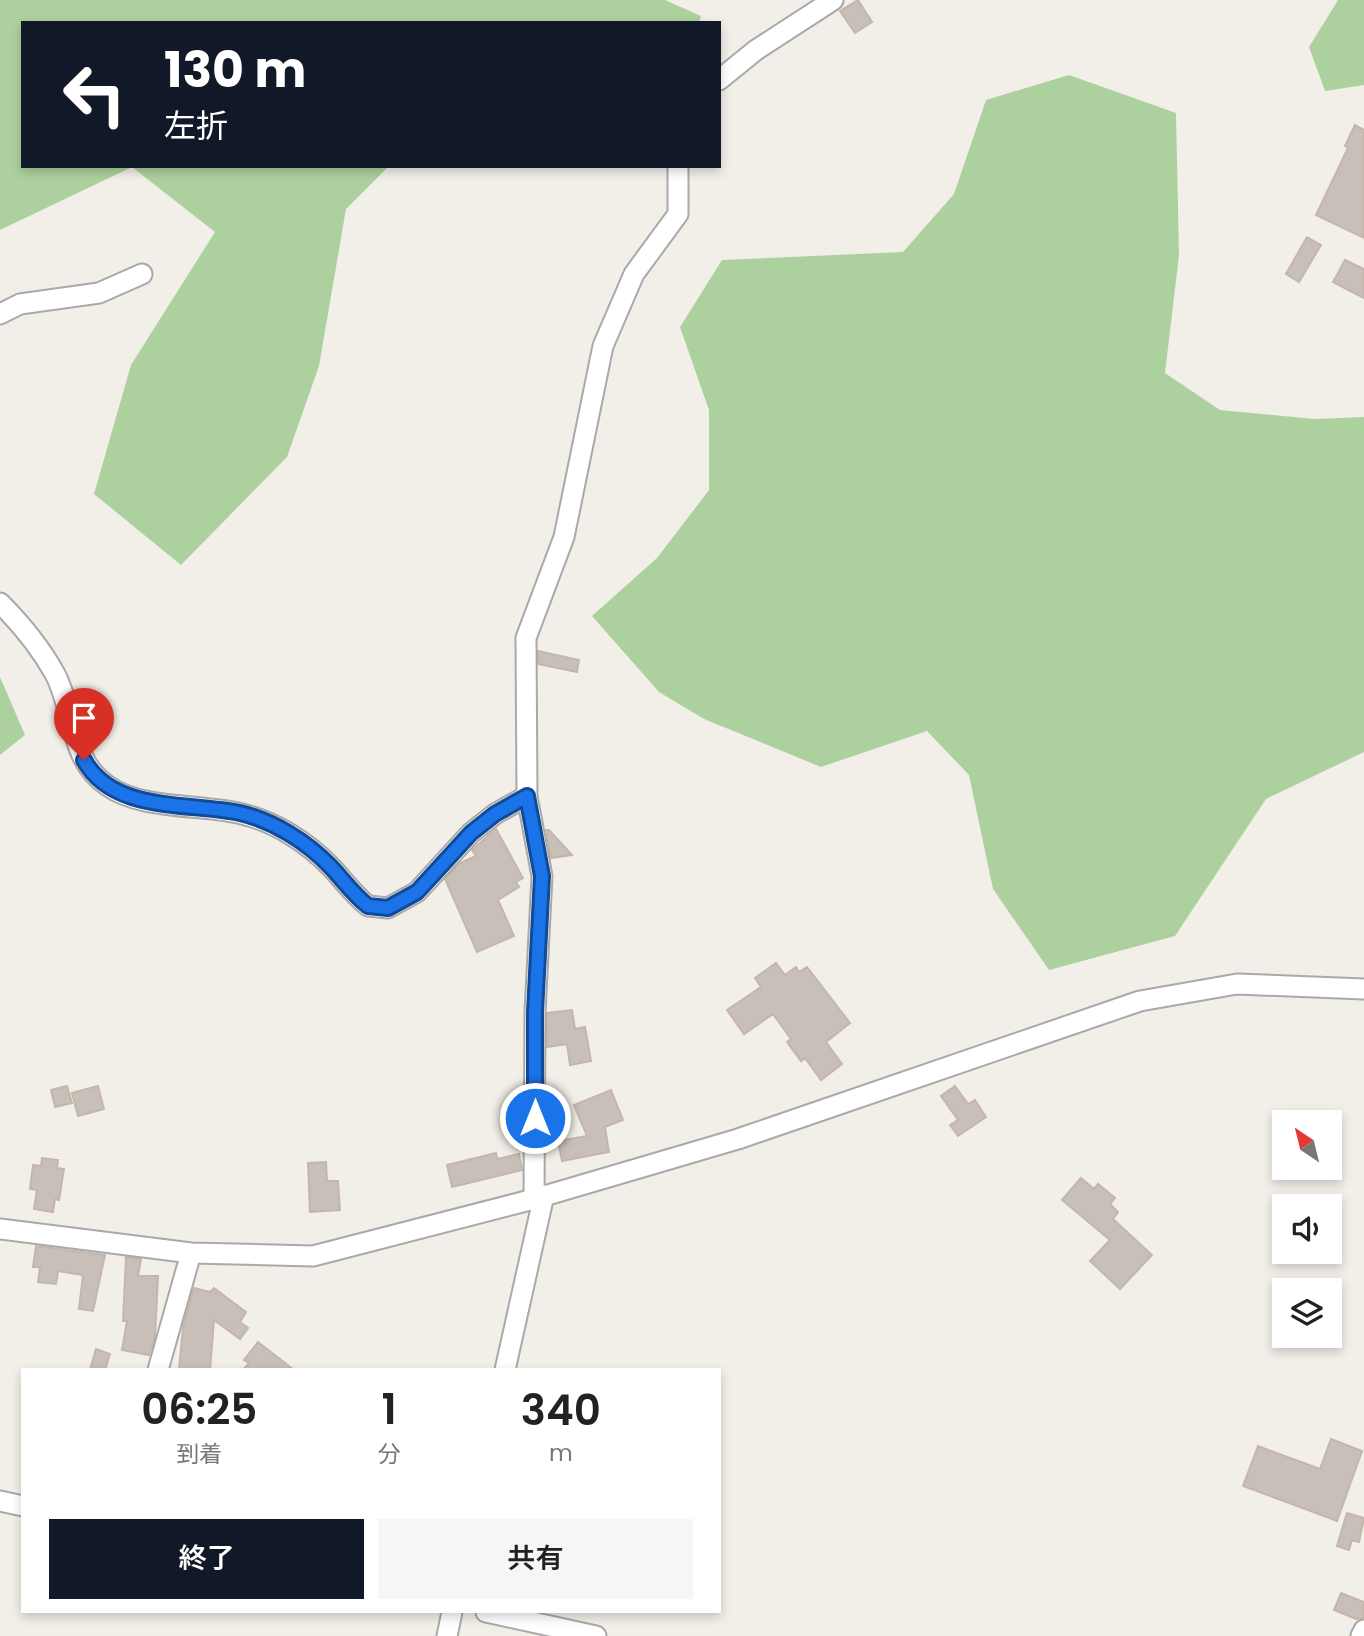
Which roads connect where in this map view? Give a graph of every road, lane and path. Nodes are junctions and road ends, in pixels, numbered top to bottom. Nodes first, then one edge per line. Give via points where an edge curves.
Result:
1 (833, 0) edge
2 (721, 78) edge
3 (678, 168) edge
4 (142, 274) dead end
5 (0, 314) edge
6 (0, 603) edge
7 (527, 796) junction
8 (1364, 989) edge
9 (539, 1197) junction
10 (0, 1229) edge
11 (191, 1253) junction
12 (159, 1368) edge
13 (505, 1368) edge
14 (0, 1501) edge
15 (21, 1506) edge
16 (452, 1613) edge
17 (491, 1613) edge
18 (1364, 1630) edge
19 (447, 1636) edge
20 (596, 1636) edge
21 (1361, 1636) edge

1 - 2 street
3 - 7 street via 678,214 634,274 603,346 564,537 526,638
4 - 5 street via 99,293 20,304
6 - 7 street via 23,626 54,674 77,747 91,772 110,788 138,799 241,813 269,823 301,841 368,906 388,908 417,892 471,833
7 - 9 street via 542,876 535,1012
8 - 9 street via 1237,984 1140,1000 738,1139
9 - 11 street via 313,1256
9 - 13 street
10 - 11 street
11 - 12 street
14 - 15 street
16 - 19 street
17 - 20 street
18 - 21 street

